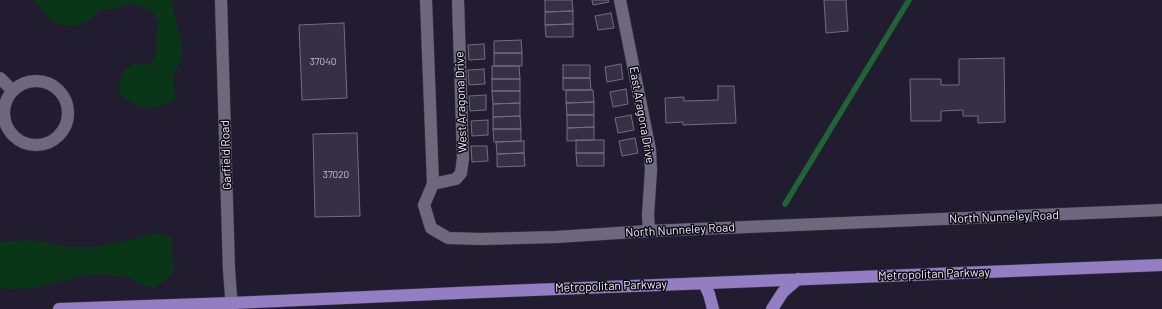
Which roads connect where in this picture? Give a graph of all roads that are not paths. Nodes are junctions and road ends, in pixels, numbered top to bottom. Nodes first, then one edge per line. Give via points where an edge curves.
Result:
1 (221, 0) edge
2 (426, 0) edge
3 (458, 0) edge
4 (620, 0) edge
5 (0, 78) edge
6 (13, 90) junction
7 (433, 184) junction
8 (1162, 210) edge
9 (649, 231) junction
10 (1162, 265) edge
11 (798, 279) junction
12 (704, 283) junction
13 (232, 306) edge
14 (84, 308) edge
15 (59, 309) edge
16 (713, 309) edge
17 (772, 309) edge

1 - 13 street, Garfield Road
2 - 7 street, North Nunneley Road
3 - 7 street, West Aragona Drive via 464,158 461,173 456,179
4 - 9 street, East Aragona Drive via 650,150
5 - 6 street
6 - 6 street via 7,98 4,114 5,123 15,138 31,145 40,145 49,143 57,137 67,122 68,112 65,99 56,88 48,83 29,81
7 - 9 street, North Nunneley Road via 424,205 431,228 448,238 556,237
8 - 9 street, North Nunneley Road
10 - 11 main road, Metropolitan Parkway
11 - 12 main road, Metropolitan Parkway
11 - 17 main road via 783,292
12 - 13 main road, Metropolitan Parkway
12 - 16 main road
13 - 14 main road, Metropolitan Parkway
14 - 15 main road, Metropolitan Parkway

